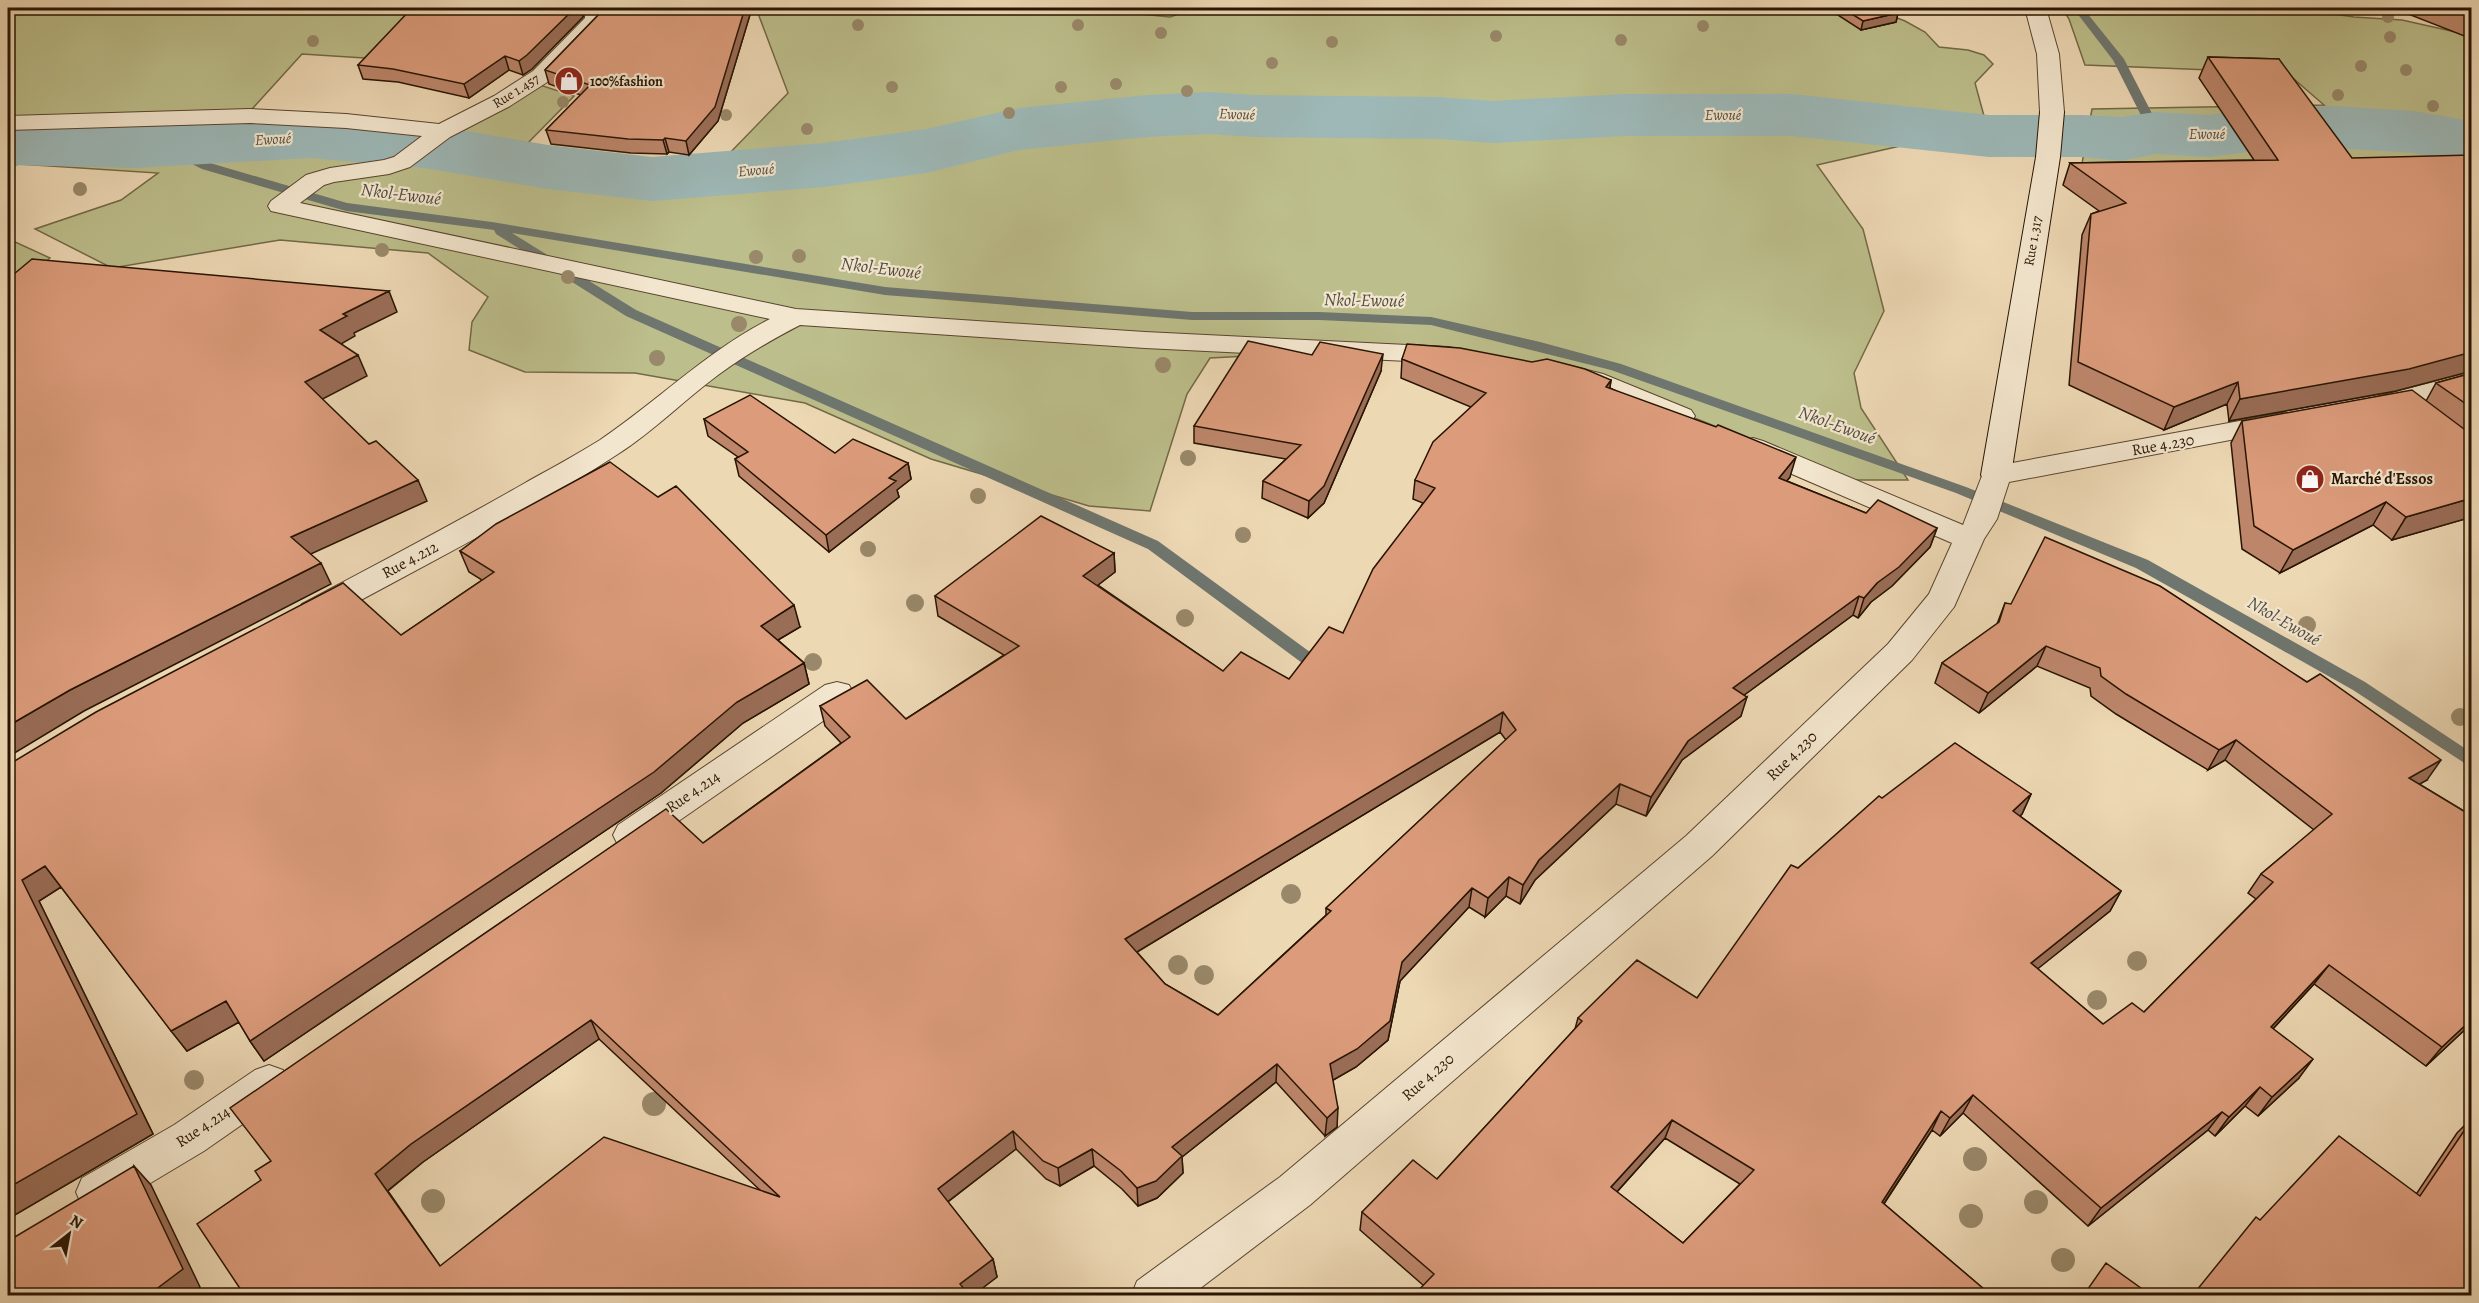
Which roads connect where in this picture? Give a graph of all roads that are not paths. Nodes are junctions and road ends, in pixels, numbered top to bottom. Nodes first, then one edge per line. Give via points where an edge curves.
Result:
1 (594, 8) edge
2 (2036, 8) edge
3 (8, 123) edge
4 (442, 132) junction
5 (796, 317) junction
6 (1474, 357) edge
7 (1541, 366) edge
8 (2472, 380) edge
9 (2354, 409) edge
10 (2307, 418) edge
11 (1700, 424) edge
12 (1731, 438) edge
13 (1985, 505) junction
14 (284, 627) edge
15 (837, 694) edge
16 (601, 855) edge
17 (297, 1064) edge
18 (68, 1209) edge
19 (1153, 1296) edge

1 - 4 street, Rue 1.457 via 596,19 542,76
2 - 13 street, Rue 1.317 via 2048,54 2052,112 2048,157
3 - 4 street via 274,116
4 - 5 street via 402,162 315,180 280,207
5 - 6 street
5 - 14 street, Rue 4.212 via 748,341 609,447 470,528
7 - 11 street via 1593,380
8 - 9 street via 2400,401
10 - 13 street, Rue 4.230
12 - 13 street
13 - 19 street, Rue 4.230 via 1943,599 1900,652 1699,846 1295,1191
15 - 16 street, Rue 4.214
17 - 18 street, Rue 4.214 via 189,1138

